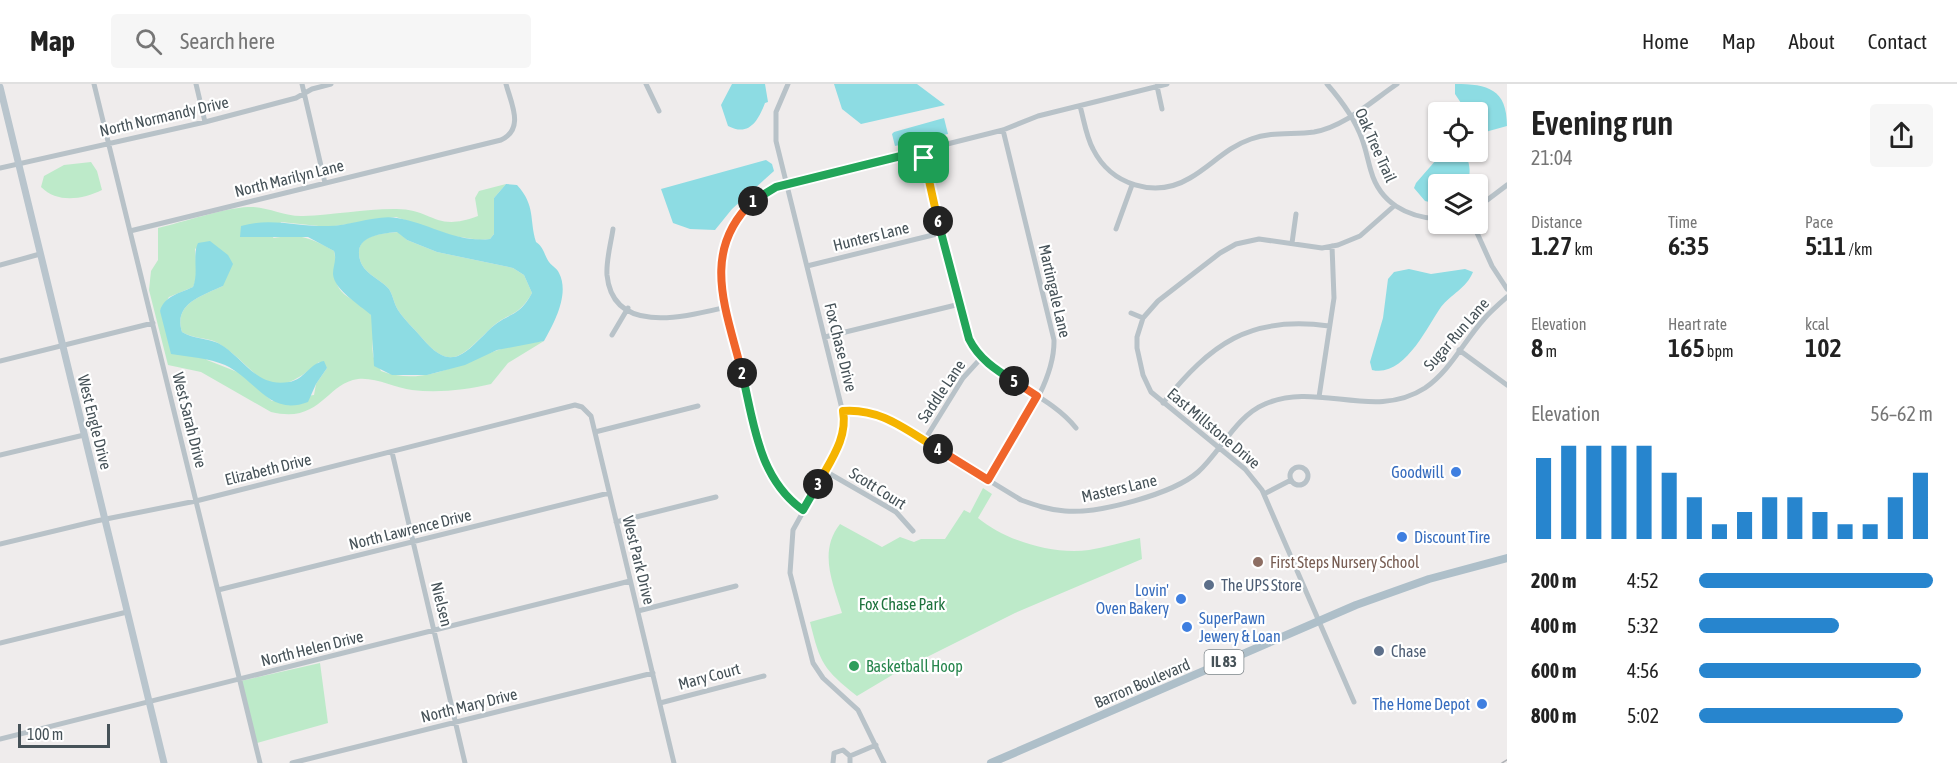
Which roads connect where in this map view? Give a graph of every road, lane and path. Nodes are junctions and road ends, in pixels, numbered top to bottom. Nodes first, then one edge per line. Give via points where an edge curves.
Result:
1 (94, 84) edge
2 (196, 84) edge
3 (302, 84) edge
4 (331, 84) edge
5 (506, 84) edge
6 (646, 84) edge
7 (788, 84) edge
8 (1167, 84) edge
9 (1327, 84) edge
10 (1397, 84) edge
11 (1157, 86) junction
12 (0, 87) edge
13 (305, 94) junction
14 (1080, 106) junction
15 (1162, 108) dead end
16 (659, 111) dead end
17 (1350, 116) junction
18 (205, 122) junction
19 (1003, 130) junction
20 (109, 143) junction
21 (921, 151) junction
22 (18, 164) junction
23 (0, 168) edge
24 (325, 183) junction
25 (1507, 184) edge
26 (787, 185) junction
27 (1132, 185) junction
28 (1488, 199) edge
29 (1394, 206) junction
30 (1296, 214) dead end
31 (1428, 218) edge
32 (613, 229) dead end
33 (1116, 229) dead end
34 (130, 231) junction
35 (941, 233) junction
36 (1478, 234) edge
37 (1292, 243) junction
38 (1332, 246) junction
39 (40, 254) junction
40 (0, 265) edge
41 (807, 266) junction
42 (1507, 289) edge
43 (1507, 297) edge
44 (960, 304) junction
45 (727, 307) junction
46 (628, 308) junction
47 (1131, 313) dead end
48 (1143, 318) junction
49 (153, 323) junction
50 (1329, 326) junction
51 (612, 335) dead end
52 (825, 337) junction
53 (62, 345) junction
54 (1460, 350) junction
55 (982, 357) junction
56 (0, 361) edge
57 (1507, 385) edge
58 (1037, 396) junction
59 (1319, 397) junction
60 (1162, 403) junction
61 (698, 406) dead end
62 (843, 411) junction
63 (541, 414) joint
64 (1076, 428) dead end
65 (595, 432) junction
66 (84, 435) junction
67 (924, 441) junction
68 (1218, 450) junction
69 (392, 452) junction
70 (0, 455) edge
71 (825, 471) junction
72 (988, 480) junction
73 (1291, 480) dead end
74 (609, 493) junction
75 (1264, 494) junction
76 (716, 497) dead end
77 (196, 501) junction
78 (803, 510) junction
79 (105, 520) junction
80 (616, 522) junction
81 (913, 531) dead end
82 (413, 542) junction
83 (0, 544) edge
84 (1507, 558) edge
85 (630, 581) junction
86 (736, 586) dead end
87 (218, 590) junction
88 (638, 611) junction
89 (127, 612) junction
90 (1317, 622) junction
91 (434, 631) junction
92 (0, 643) edge
93 (653, 673) junction
94 (764, 676) dead end
95 (240, 680) junction
96 (149, 702) junction
97 (1354, 702) dead end
98 (660, 703) junction
99 (456, 722) junction
100 (0, 739) edge
101 (876, 745) junction
102 (850, 756) junction
103 (164, 763) edge
104 (260, 763) edge
105 (292, 763) edge
106 (465, 763) edge
107 (674, 763) edge
108 (833, 763) edge
109 (850, 763) edge
110 (884, 763) edge
111 (992, 763) edge

1 - 20 street, West Sarah Drive
2 - 18 street
3 - 13 street
4 - 13 street, North Normandy Drive
5 - 24 street, North Marilyn Lane via 515,116 513,131 501,140
6 - 16 street
7 - 26 street, Fox Chase Drive via 776,112 774,130
8 - 11 street
9 - 17 street, Oak Tree Trail
10 - 17 street
11 - 14 street
11 - 15 street
12 - 22 street, West Engle Drive
13 - 18 street, North Normandy Drive
13 - 24 street
14 - 19 street
14 - 27 street via 1098,158 1113,174
17 - 27 street via 1315,132 1280,132 1253,138 1180,184 1156,189
17 - 29 street, Oak Tree Trail via 1362,138 1371,173
18 - 20 street, North Normandy Drive
19 - 21 street
19 - 58 street, Martingale Lane via 1054,340 1049,374
20 - 22 street, North Normandy Drive
20 - 34 street, West Sarah Drive
21 - 26 street
21 - 35 street
22 - 23 street, North Normandy Drive
22 - 39 street, West Engle Drive
24 - 34 street, North Marilyn Lane
25 - 28 street
26 - 41 street, Fox Chase Drive
26 - 45 street via 753,200 730,229 720,262
27 - 33 street
29 - 31 street, Oak Tree Trail
29 - 38 street via 1360,236
30 - 37 street
32 - 46 street via 608,280 616,298
34 - 49 street, West Sarah Drive
35 - 41 street, Hunters Lane
35 - 44 street
36 - 42 street
37 - 38 street
37 - 48 street via 1259,239 1228,248 1158,301
38 - 50 street via 1335,286
39 - 40 street
39 - 53 street, West Engle Drive
41 - 52 street, Fox Chase Drive
43 - 54 street, Sugar Run Lane
44 - 52 street
44 - 55 street via 969,339
45 - 46 street via 671,320 646,317
45 - 78 street via 766,468 782,492
46 - 51 street
47 - 48 street
48 - 60 street, East Millstone Drive via 1137,348 1146,384
49 - 53 street
49 - 77 street, West Sarah Drive
50 - 59 street
50 - 60 street via 1280,324 1237,336 1200,360
52 - 62 street, Fox Chase Drive
53 - 56 street
53 - 66 street, West Engle Drive
54 - 57 street
54 - 59 street, Sugar Run Lane via 1439,377 1409,396 1375,403
55 - 58 street
55 - 67 street, Saddle Lane via 963,378
58 - 64 street via 1066,415
58 - 72 street, Martingale Lane
59 - 68 street, Masters Lane via 1288,397 1262,405 1244,419
60 - 68 street, East Millstone Drive
61 - 65 street
62 - 67 street, Masters Lane via 880,414
62 - 71 street, Fox Chase Drive via 842,437
63 - 65 street, West Park Drive via 582,406 591,416
63 - 69 street, Elizabeth Drive
65 - 74 street, West Park Drive
66 - 70 street
66 - 79 street, West Engle Drive
67 - 72 street, Masters Lane
68 - 72 street, Masters Lane via 1197,473 1168,490 1082,511 1036,506
68 - 75 street, East Millstone Drive via 1245,469
69 - 77 street, Elizabeth Drive
69 - 82 street, Nielsen
71 - 78 street, Fox Chase Drive
71 - 81 street, Scott Court via 896,512
73 - 75 street
74 - 80 street, West Park Drive
74 - 82 street, North Lawrence Drive
75 - 90 street, East Millstone Drive
76 - 80 street
77 - 79 street, Elizabeth Drive
77 - 87 street, West Sarah Drive
78 - 101 street, Fox Chase Drive via 793,530 789,562 810,655 823,678 858,710
79 - 83 street, Elizabeth Drive
79 - 89 street, West Engle Drive
80 - 85 street, West Park Drive
82 - 87 street, North Lawrence Drive
82 - 91 street, Nielsen
84 - 90 main road, Barron Boulevard / IL 83 via 1429,579
85 - 88 street, West Park Drive
85 - 91 street, North Helen Drive
86 - 88 street
87 - 95 street, West Sarah Drive
88 - 93 street, West Park Drive
89 - 92 street
89 - 96 street, West Engle Drive
90 - 97 street, East Millstone Drive
90 - 111 main road, Barron Boulevard / IL 83
91 - 95 street, North Helen Drive
91 - 99 street, Nielsen
93 - 98 street, West Park Drive
93 - 99 street, North Mary Drive
94 - 98 street, Mary Court
95 - 96 street, North Helen Drive
95 - 104 street, West Sarah Drive
96 - 100 street, North Helen Drive
96 - 103 street, West Engle Drive
98 - 107 street, West Park Drive
99 - 105 street, North Mary Drive
99 - 106 street, Nielsen
101 - 102 street
101 - 110 street, Fox Chase Drive
102 - 108 street via 843,750 837,751
102 - 109 street

